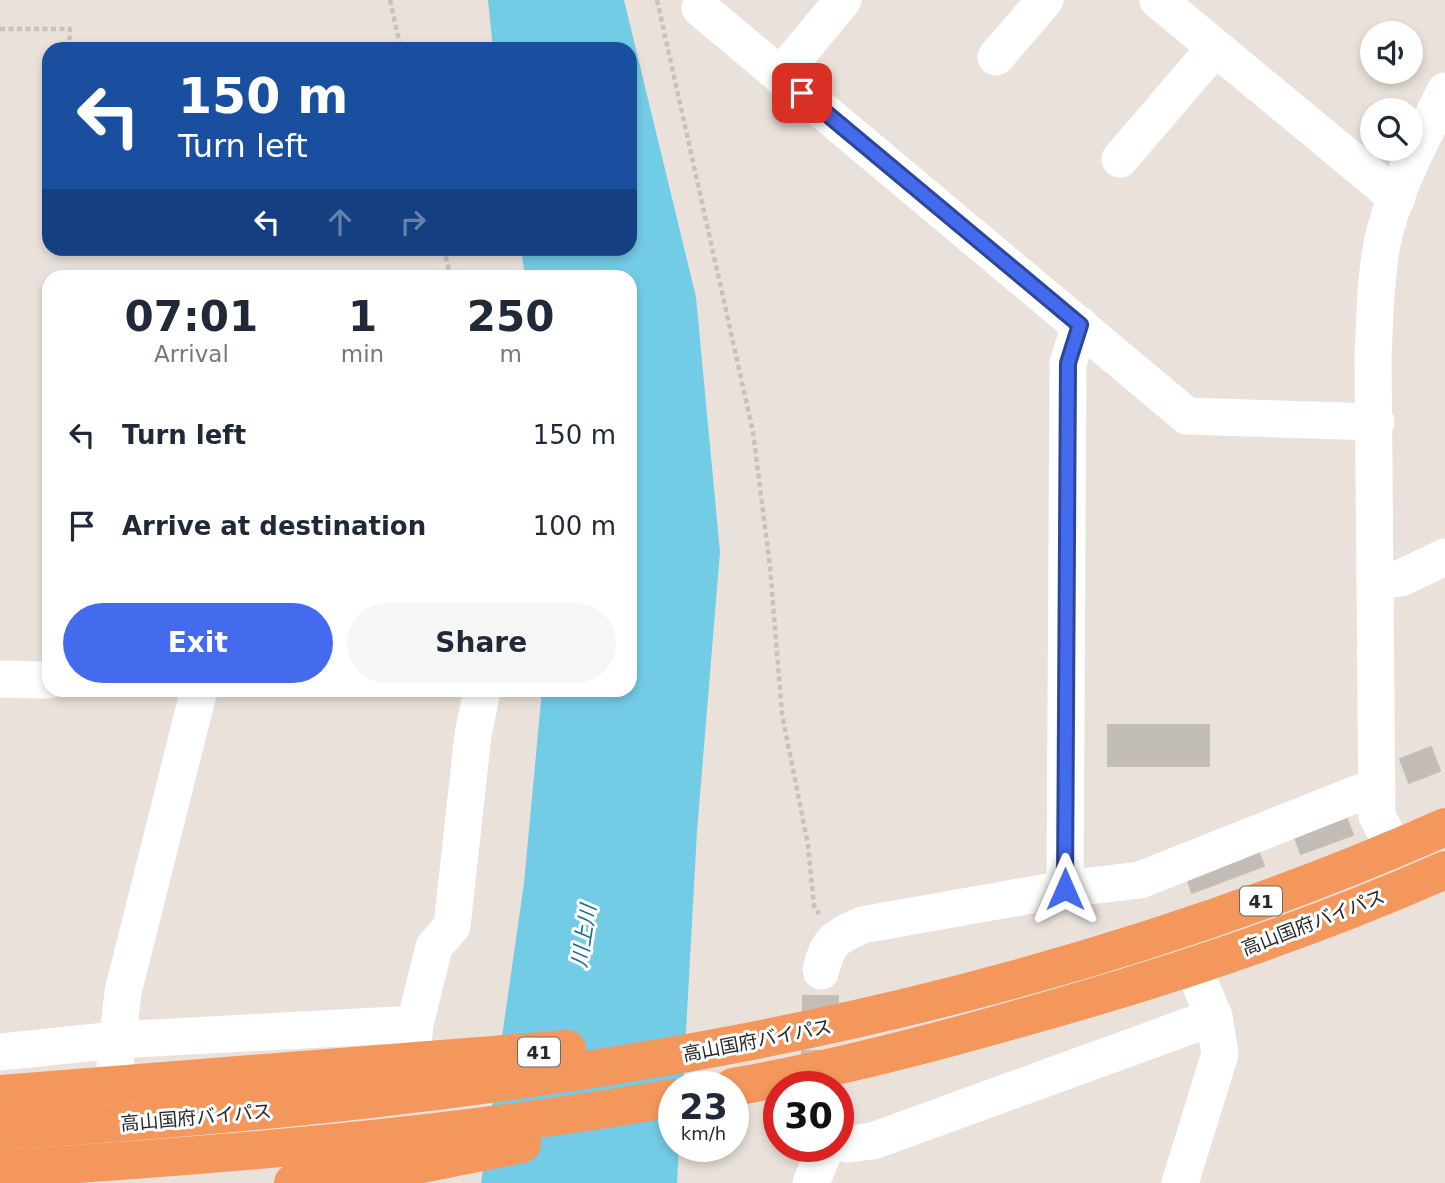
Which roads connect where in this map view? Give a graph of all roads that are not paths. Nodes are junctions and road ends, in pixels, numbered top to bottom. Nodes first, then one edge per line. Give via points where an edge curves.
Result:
1 (843, 0) edge
2 (1045, 0) edge
3 (1158, 0) edge
4 (700, 8) dead end
5 (1215, 48) junction
6 (996, 57) dead end
7 (780, 76) junction
8 (1445, 91) edge
9 (1120, 159) dead end
10 (1397, 198) junction
11 (1080, 325) junction
12 (1376, 422) junction
13 (1445, 557) edge
14 (1376, 581) junction
15 (0, 679) edge
16 (42, 680) edge
17 (197, 697) edge
18 (481, 697) edge
19 (1377, 786) junction
20 (1445, 827) edge
21 (1394, 849) junction
22 (1445, 870) edge
23 (1065, 889) junction
24 (452, 926) junction
25 (1072, 964) junction
26 (1192, 967) junction
27 (821, 971) tunnel mouth
28 (1214, 1017) junction
29 (415, 1024) junction
30 (116, 1040) junction
31 (0, 1052) edge
32 (749, 1085) edge
33 (0, 1094) edge
34 (658, 1100) edge
35 (658, 1111) edge
36 (0, 1131) edge
37 (854, 1143) edge
38 (820, 1162) edge
39 (0, 1169) edge
40 (110, 1183) edge
41 (293, 1183) edge
42 (398, 1183) edge
43 (421, 1183) edge
44 (811, 1183) edge
45 (1180, 1183) edge

1 - 7 street
2 - 6 street
3 - 5 street
4 - 7 street
5 - 9 street
5 - 10 street
7 - 11 street
8 - 10 street
10 - 12 street via 1382,242 1376,290
11 - 12 street via 1186,416
11 - 23 street via 1068,363
12 - 14 street
13 - 14 street via 1401,578
14 - 19 street
15 - 16 street
17 - 30 street via 123,992
18 - 24 street
19 - 21 street via 1377,816
19 - 23 street via 1140,880
20 - 21 highway, 高山国府バイパス / 41
21 - 25 highway, 高山国府バイパス / 41 via 1286,892
22 - 26 highway, 高山国府バイパス / 41
23 - 27 street via 863,925 836,937 824,953
24 - 29 street via 434,947
24 - 43 street
25 - 33 highway, 41 via 845,1010 634,1042
25 - 36 highway, 高山国府バイパス / 41 via 870,1017 646,1062 377,1100
26 - 28 street
26 - 32 highway, 高山国府バイパス / 41 via 959,1036
28 - 37 street via 873,1141
28 - 45 street via 1220,1054
29 - 30 street
29 - 42 street
30 - 31 street
30 - 40 street
34 - 39 highway, 高山国府バイパス via 382,1138
35 - 41 highway via 382,1172
38 - 44 street

